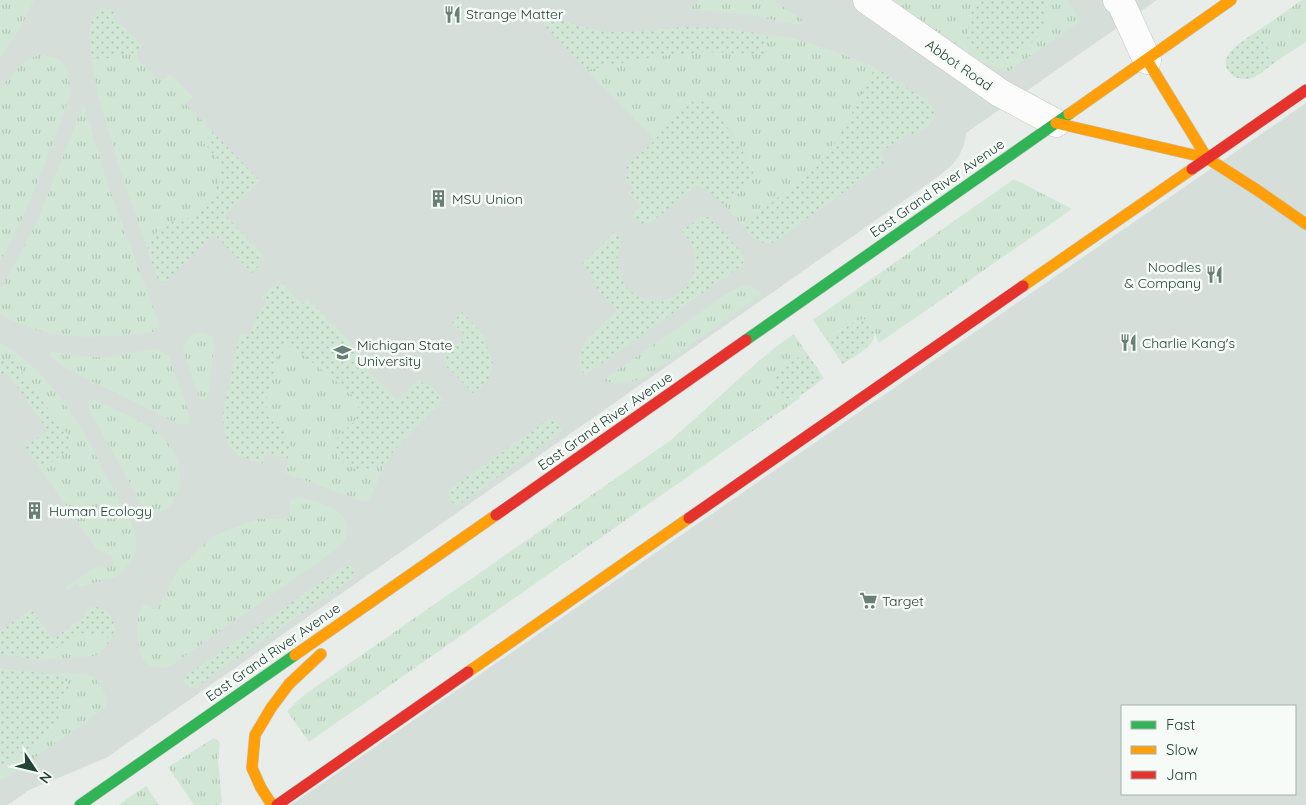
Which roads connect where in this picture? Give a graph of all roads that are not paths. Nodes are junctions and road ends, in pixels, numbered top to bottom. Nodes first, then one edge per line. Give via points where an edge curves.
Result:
1 (867, 0) edge
2 (1117, 0) edge
3 (1231, 0) edge
4 (1146, 60) junction
5 (1306, 90) edge
6 (1056, 123) junction
7 (1207, 158) junction
8 (1306, 224) edge
9 (385, 592) junction
10 (80, 805) edge
11 (272, 805) edge
12 (277, 805) edge

1 - 6 street, Abbot Road via 1000,93
2 - 4 street
3 - 4 main road, East Grand River Avenue
4 - 6 main road, East Grand River Avenue
4 - 7 main road
5 - 7 main road
6 - 7 main road
6 - 9 main road, East Grand River Avenue
7 - 8 main road
7 - 12 main road
9 - 10 main road, East Grand River Avenue
9 - 11 main road via 289,684 255,735 252,768

